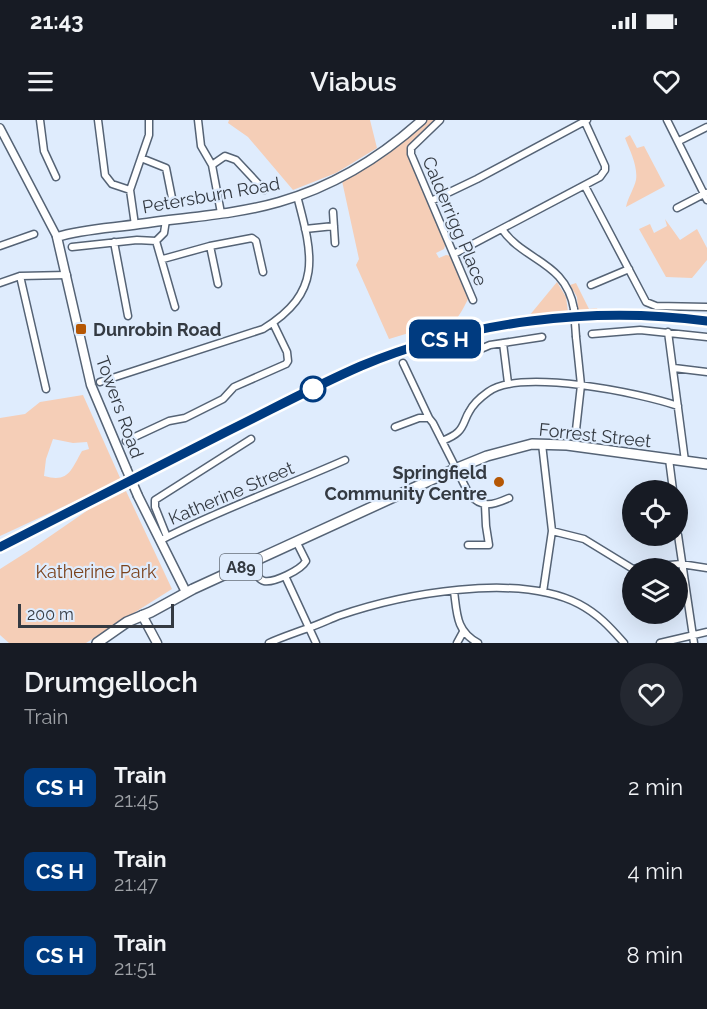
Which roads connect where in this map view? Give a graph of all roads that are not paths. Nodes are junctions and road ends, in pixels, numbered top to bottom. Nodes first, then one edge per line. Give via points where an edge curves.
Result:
1 (40, 120) edge
2 (98, 120) edge
3 (149, 120) edge
4 (198, 120) edge
5 (422, 120) edge
6 (440, 120) edge
7 (667, 120) edge
8 (585, 121) edge
9 (707, 127) edge
10 (0, 128) edge
11 (679, 141) junction
12 (141, 158) junction
13 (212, 165) junction
14 (56, 177) dead end
15 (585, 186) junction
16 (130, 190) junction
17 (264, 190) dead end
18 (297, 196) junction
19 (706, 196) edge
20 (172, 198) dead end
21 (431, 201) junction
22 (677, 208) dead end
23 (333, 212) dead end
24 (221, 213) junction
25 (166, 220) junction
26 (135, 225) junction
27 (334, 226) junction
28 (305, 229) junction
29 (502, 229) junction
30 (34, 234) dead end
31 (57, 237) junction
32 (156, 241) junction
33 (114, 243) junction
34 (335, 243) dead end
35 (0, 246) edge
36 (210, 246) junction
37 (72, 247) dead end
38 (454, 254) junction
39 (162, 259) junction
40 (629, 269) junction
41 (263, 272) dead end
42 (67, 275) junction
43 (20, 276) junction
44 (0, 283) edge
45 (218, 284) dead end
46 (591, 285) dead end
47 (473, 300) dead end
48 (175, 307) dead end
49 (707, 307) edge
50 (128, 316) dead end
51 (273, 323) junction
52 (668, 332) junction
53 (592, 334) dead end
54 (542, 337) dead end
55 (707, 337) edge
56 (503, 343) junction
57 (476, 351) dead end
58 (403, 363) dead end
59 (674, 368) junction
60 (707, 372) edge
61 (100, 382) dead end
62 (508, 383) junction
63 (48, 385) dead end
64 (581, 385) junction
65 (678, 406) junction
66 (429, 418) junction
67 (395, 427) dead end
68 (154, 428) junction
69 (576, 430) dead end
70 (158, 435) dead end
71 (252, 439) dead end
72 (126, 441) dead end
73 (442, 441) junction
74 (542, 444) junction
75 (669, 459) junction
76 (345, 460) dead end
77 (685, 461) junction
78 (707, 464) edge
79 (455, 469) junction
80 (672, 480) edge
81 (509, 498) dead end
82 (485, 505) junction
83 (552, 531) junction
84 (164, 538) junction
85 (296, 541) junction
86 (468, 546) dead end
87 (622, 561) edge
88 (249, 563) junction
89 (688, 565) edge
90 (707, 568) edge
91 (285, 576) junction
92 (454, 591) junction
93 (186, 592) junction
94 (543, 592) junction
95 (688, 605) edge
96 (142, 615) junction
97 (309, 628) junction
98 (463, 632) junction
99 (707, 632) edge
100 (693, 635) junction
101 (279, 640) edge
102 (97, 643) edge
103 (158, 643) edge
104 (270, 643) edge
105 (316, 643) edge
106 (457, 643) edge
107 (478, 643) edge
108 (624, 643) edge
109 (660, 643) edge
110 (694, 643) edge

1 - 14 street via 44,151
2 - 16 street via 105,175 112,184
3 - 12 street
4 - 13 street via 201,146
5 - 18 main road, Petersburn Road via 358,168
6 - 21 street, Calderrigg Place via 411,148
7 - 11 street
8 - 15 street via 605,166 600,177
8 - 21 street
9 - 11 street
10 - 31 street, Towers Road
11 - 19 street
12 - 16 street
12 - 20 street via 166,168
13 - 17 street via 225,156 236,160
13 - 24 street
15 - 29 street
15 - 40 street
16 - 26 street
18 - 24 main road, Petersburn Road
18 - 28 street
19 - 22 street
21 - 38 street, Calderrigg Place
23 - 27 street
24 - 25 main road, Petersburn Road
25 - 26 main road, Petersburn Road
25 - 32 street via 164,233
26 - 31 main road, Petersburn Road
27 - 28 street
27 - 34 street
28 - 51 street via 308,278 298,300
29 - 38 street
29 - 64 street, bridge via 547,265 571,296
30 - 35 street
31 - 42 main road, Towers Road
32 - 33 street
32 - 39 street
33 - 37 street
33 - 50 street
36 - 39 street
36 - 41 street via 252,238
36 - 45 street
38 - 47 street, Calderrigg Place
39 - 48 street
40 - 46 street
40 - 49 street via 650,304
42 - 43 street
42 - 84 main road, Towers Road, bridge via 91,386 138,496
43 - 44 street
43 - 63 street
51 - 61 street via 254,333
51 - 68 street via 287,352 286,364 234,387 223,399 185,418
52 - 53 street
52 - 55 street
52 - 59 street
54 - 56 street
56 - 57 street
56 - 62 street
58 - 66 street
59 - 60 street
59 - 65 street
62 - 64 street
62 - 73 street via 477,401 459,432
64 - 65 street via 626,391
64 - 69 street
65 - 77 street
66 - 67 street
66 - 73 street
68 - 70 street
68 - 72 street
71 - 84 street via 155,500
73 - 79 street
74 - 75 main road, Forrest Street / A89
74 - 79 main road, Forrest Street / A89 via 516,447
74 - 83 street
75 - 77 main road, Forrest Street / A89
75 - 80 street
76 - 84 street, Katherine Street
77 - 78 main road, Forrest Street / A89
79 - 82 street via 469,494
79 - 85 main road, Forrest Street / A89
81 - 82 street
82 - 86 street via 489,545
83 - 87 street via 584,539
83 - 94 street
84 - 93 main road, Towers Road
85 - 88 main road, Forrest Street / A89
85 - 91 street via 306,561
88 - 91 street via 266,582
88 - 93 main road, Forrest Street / A89
89 - 90 street
91 - 97 street
92 - 94 street via 511,588
92 - 97 street via 391,602
92 - 98 street
93 - 96 main road, Forrest Street / A89
94 - 108 street via 578,603 594,613
95 - 100 street
96 - 102 main road, Forrest Street / A89
96 - 103 main road
97 - 101 street
97 - 105 street
98 - 106 street
98 - 107 street
99 - 100 street
100 - 109 street
100 - 110 street
101 - 104 street

